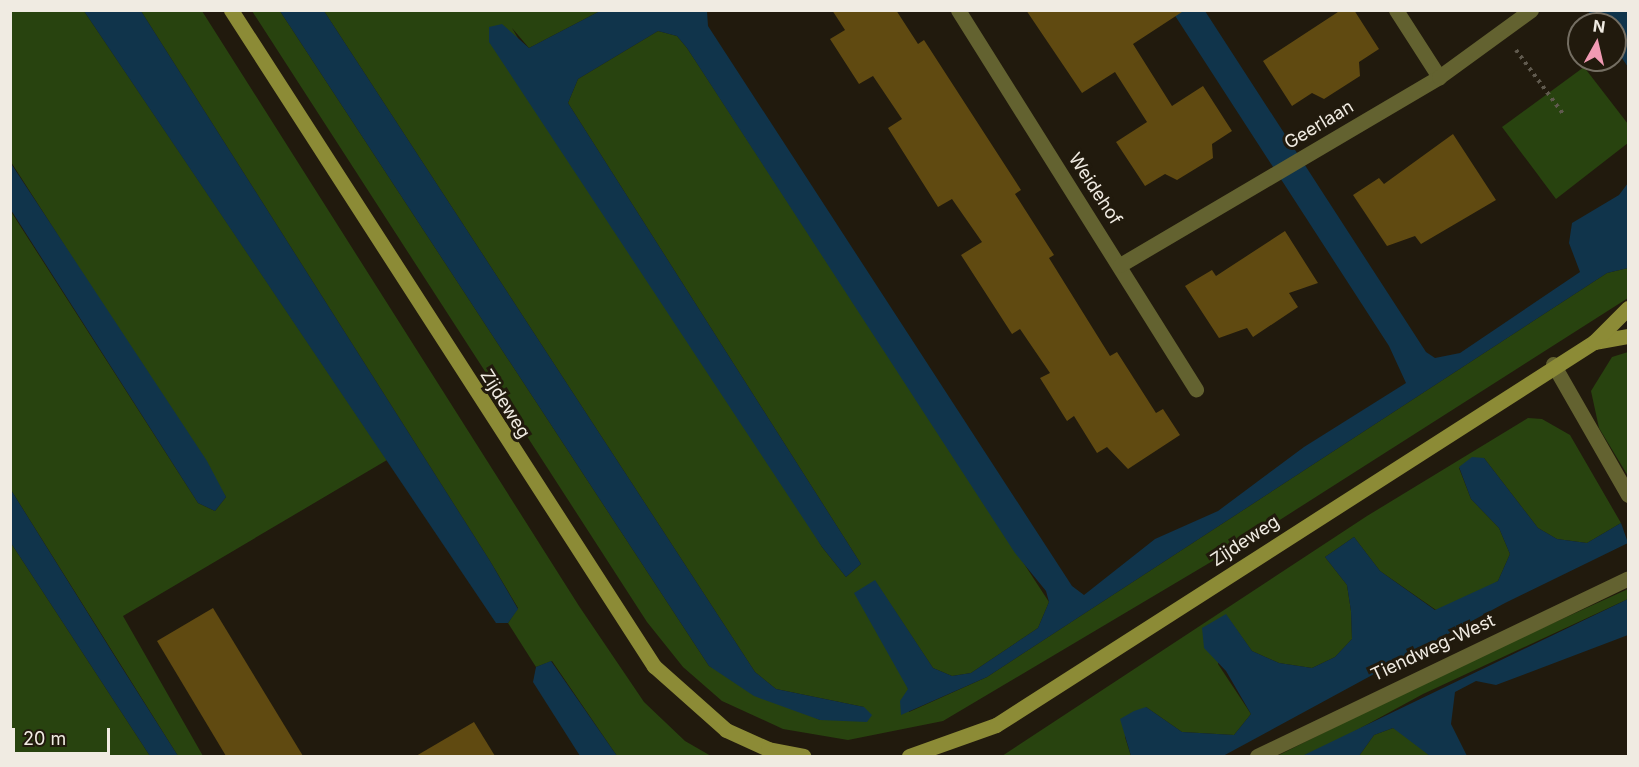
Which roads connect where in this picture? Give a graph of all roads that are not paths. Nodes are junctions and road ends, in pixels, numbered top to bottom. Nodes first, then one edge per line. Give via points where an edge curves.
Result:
1 (231, 10) edge
2 (958, 10) edge
3 (1396, 10) edge
4 (1531, 10) edge
5 (1439, 77) junction
6 (1120, 265) junction
7 (1629, 308) edge
8 (1629, 336) edge
9 (1594, 342) junction
10 (1553, 364) junction
11 (1196, 390) dead end
12 (1629, 495) edge
13 (1629, 578) edge
14 (803, 756) edge
15 (909, 756) edge
16 (1257, 756) edge

1 - 14 main road, Zijdeweg via 654,666 726,730 768,749
2 - 6 street, Weidehof
3 - 5 street
4 - 5 street, Geerlaan
5 - 6 street, Geerlaan
6 - 11 street, Weidehof
7 - 9 main road, Zijdeweg
8 - 9 main road, Zijdeweg
9 - 10 main road, Zijdeweg
10 - 12 street
10 - 15 main road, Zijdeweg via 996,725
13 - 16 street, Tiendweg-West

